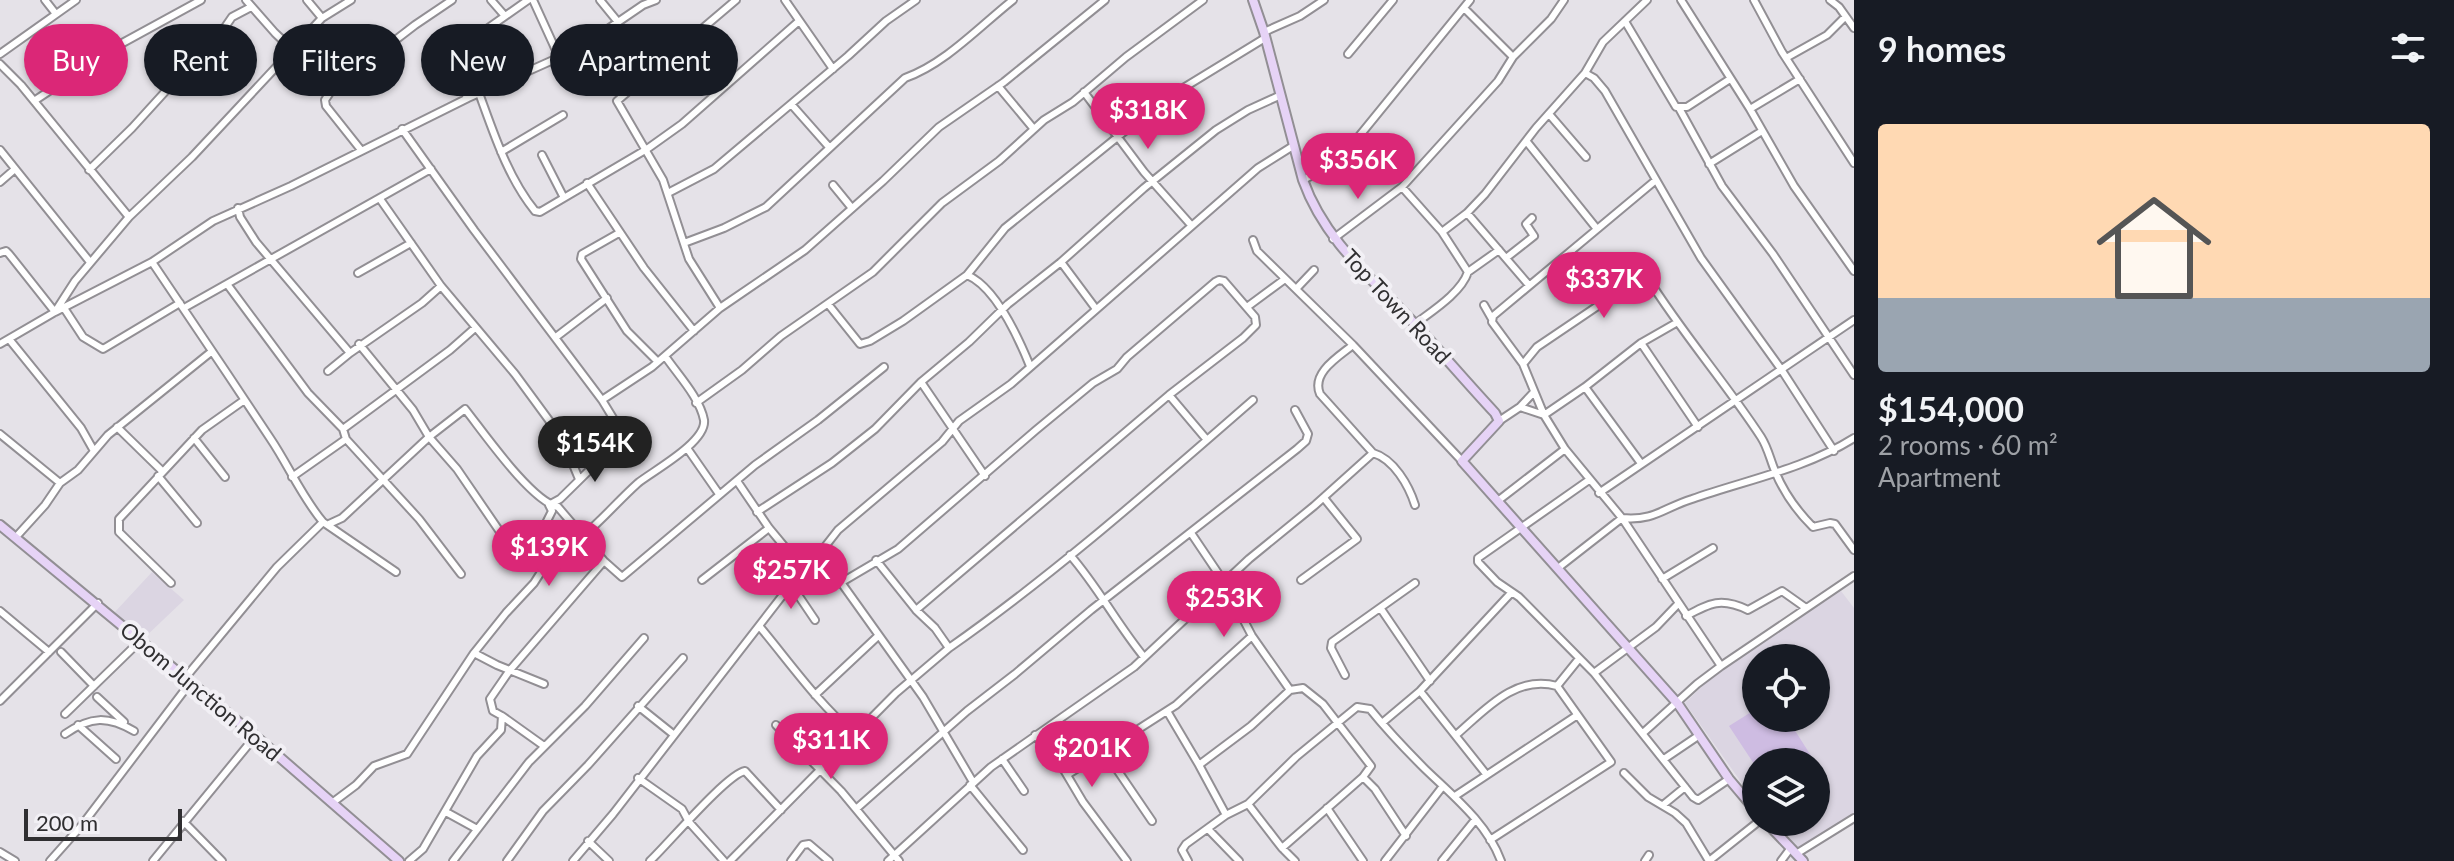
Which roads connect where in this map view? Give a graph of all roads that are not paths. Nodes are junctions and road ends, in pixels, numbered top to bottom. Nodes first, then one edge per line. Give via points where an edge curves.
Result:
1 (45, 0) edge
2 (76, 0) edge
3 (201, 0) edge
4 (246, 0) edge
5 (307, 0) edge
6 (351, 0) edge
7 (452, 0) edge
8 (491, 0) edge
9 (531, 0) edge
10 (600, 0) edge
11 (656, 0) edge
12 (736, 0) edge
13 (785, 0) edge
14 (916, 0) edge
15 (1013, 0) edge
16 (1105, 0) edge
17 (1203, 0) edge
18 (1253, 0) edge
19 (1324, 0) edge
20 (1393, 0) edge
21 (1470, 0) edge
22 (1564, 0) edge
23 (1647, 0) edge
24 (1681, 0) edge
25 (1830, 0) edge
26 (1757, 1) edge
27 (251, 7) junction
28 (1464, 8) junction
29 (56, 14) junction
30 (505, 16) junction
31 (1845, 17) junction
32 (322, 18) junction
33 (799, 21) junction
34 (618, 22) junction
35 (1626, 23) junction
36 (316, 24) edge
37 (615, 24) edge
38 (1854, 28) edge
39 (273, 30) edge
40 (405, 33) edge
41 (1265, 35) junction
42 (550, 39) edge
43 (0, 54) edge
44 (1348, 54) dead end
45 (1513, 57) junction
46 (1786, 58) junction
47 (0, 64) edge
48 (833, 69) junction
49 (273, 70) edge
50 (1585, 73) junction
51 (1730, 79) junction
52 (1800, 79) junction
53 (998, 86) junction
54 (1084, 92) junction
55 (1281, 95) junction
56 (328, 96) edge
57 (472, 96) edge
58 (480, 96) edge
59 (468, 98) junction
60 (34, 101) junction
61 (791, 104) junction
62 (1679, 108) junction
63 (1750, 109) junction
64 (1549, 114) junction
65 (563, 115) dead end
66 (1033, 128) junction
67 (402, 129) junction
68 (1762, 131) junction
69 (1118, 136) junction
70 (1527, 142) junction
71 (1293, 146) junction
72 (829, 147) junction
73 (647, 149) junction
74 (0, 150) edge
75 (361, 150) junction
76 (501, 152) junction
77 (542, 155) dead end
78 (1586, 157) dead end
79 (1854, 163) edge
80 (1709, 164) junction
81 (15, 169) junction
82 (431, 169) junction
83 (89, 170) junction
84 (1303, 180) junction
85 (1656, 180) junction
86 (0, 182) edge
87 (1153, 182) junction
88 (587, 183) junction
89 (833, 185) dead end
90 (1402, 187) junction
91 (668, 193) junction
92 (563, 196) junction
93 (380, 199) junction
94 (851, 207) junction
95 (238, 208) junction
96 (1467, 213) junction
97 (129, 217) junction
98 (1532, 218) dead end
99 (1191, 225) junction
100 (1597, 229) junction
101 (1442, 232) junction
102 (619, 233) junction
103 (1333, 239) junction
104 (1253, 240) dead end
105 (411, 243) junction
106 (684, 243) junction
107 (1499, 250) junction
108 (0, 253) edge
109 (270, 258) junction
110 (1506, 258) junction
111 (90, 262) junction
112 (152, 262) junction
113 (1061, 262) junction
114 (1314, 270) dead end
115 (1854, 271) edge
116 (1468, 272) junction
117 (358, 273) dead end
118 (967, 275) junction
119 (1285, 279) junction
120 (227, 284) junction
121 (1528, 284) junction
122 (441, 286) junction
123 (1296, 289) junction
124 (607, 298) junction
125 (828, 304) junction
126 (182, 305) junction
127 (1484, 305) dead end
128 (1247, 307) junction
129 (64, 308) junction
130 (720, 308) junction
131 (1096, 309) junction
132 (1001, 310) junction
133 (55, 312) junction
134 (1492, 319) junction
135 (1854, 320) edge
136 (1676, 323) junction
137 (1415, 324) junction
138 (475, 328) junction
139 (694, 331) junction
140 (556, 337) junction
141 (1828, 338) junction
142 (9, 339) junction
143 (1641, 343) junction
144 (0, 344) edge
145 (359, 344) junction
146 (1353, 345) junction
147 (211, 352) junction
148 (350, 353) junction
149 (665, 356) junction
150 (658, 362) junction
151 (1523, 364) junction
152 (1030, 366) junction
153 (884, 367) dead end
154 (1781, 369) junction
155 (328, 371) dead end
156 (1854, 375) edge
157 (921, 382) junction
158 (1585, 387) junction
159 (396, 391) junction
160 (1534, 392) junction
161 (1169, 395) junction
162 (1736, 399) junction
163 (602, 400) junction
164 (1253, 400) dead end
165 (243, 401) junction
166 (696, 403) junction
167 (1520, 407) junction
168 (1295, 410) dead end
169 (1544, 415) junction
170 (1499, 421) junction
171 (117, 427) junction
172 (1698, 427) junction
173 (343, 429) junction
174 (951, 429) junction
175 (0, 434) edge
176 (429, 437) junction
177 (194, 438) junction
178 (1854, 438) edge
179 (346, 439) junction
180 (1207, 440) junction
181 (687, 448) junction
182 (1565, 449) junction
183 (94, 451) junction
184 (1834, 451) junction
185 (1373, 453) junction
186 (1462, 461) junction
187 (1640, 462) junction
188 (1776, 473) junction
189 (160, 474) junction
190 (985, 476) junction
191 (225, 477) dead end
192 (292, 477) junction
193 (382, 479) junction
194 (579, 479) junction
195 (1589, 480) junction
196 (737, 481) junction
197 (60, 483) junction
198 (1599, 493) junction
199 (719, 494) junction
200 (1324, 498) junction
201 (1499, 500) junction
202 (549, 505) junction
203 (1415, 505) dead end
204 (757, 512) junction
205 (1622, 518) junction
206 (197, 523) dead end
207 (326, 523) junction
208 (0, 525) edge
209 (1523, 527) junction
210 (769, 528) junction
211 (1191, 533) junction
212 (584, 535) junction
213 (16, 537) junction
214 (1713, 548) dead end
215 (1854, 550) edge
216 (820, 553) junction
217 (1070, 555) junction
218 (529, 557) junction
219 (876, 560) junction
220 (604, 561) junction
221 (1558, 568) junction
222 (803, 569) junction
223 (396, 572) dead end
224 (461, 574) dead end
225 (1854, 576) edge
226 (1662, 579) junction
227 (702, 580) dead end
228 (1301, 580) dead end
229 (842, 582) junction
230 (1224, 582) junction
231 (171, 583) dead end
232 (1415, 583) dead end
233 (792, 586) junction
234 (1511, 593) junction
235 (1104, 600) junction
236 (98, 603) junction
237 (1678, 604) junction
238 (1806, 608) junction
239 (1381, 609) junction
240 (916, 610) junction
241 (0, 611) edge
242 (1686, 616) junction
243 (815, 620) dead end
244 (760, 627) junction
245 (878, 636) junction
246 (1252, 636) junction
247 (644, 638) dead end
248 (140, 641) junction
249 (1629, 647) junction
250 (949, 648) junction
251 (49, 652) junction
252 (61, 652) dead end
253 (474, 653) junction
254 (1144, 657) junction
255 (683, 658) dead end
256 (1578, 660) junction
257 (1721, 666) junction
258 (510, 670) junction
259 (1594, 673) junction
260 (1345, 675) dead end
261 (910, 680) junction
262 (188, 681) junction
263 (1430, 681) junction
264 (544, 684) dead end
265 (94, 686) junction
266 (1557, 686) junction
267 (1290, 690) junction
268 (1420, 691) junction
269 (815, 695) junction
270 (97, 697) dead end
271 (0, 701) edge
272 (1678, 704) junction
273 (638, 706) junction
274 (1167, 711) junction
275 (65, 714) dead end
276 (502, 716) junction
277 (1576, 716) junction
278 (1338, 722) junction
279 (1382, 723) junction
280 (78, 725) junction
281 (776, 725) dead end
282 (134, 731) junction
283 (944, 731) junction
284 (1643, 733) junction
285 (65, 734) dead end
286 (253, 734) junction
287 (673, 734) junction
288 (854, 734) junction
289 (1035, 735) junction
290 (1456, 735) junction
291 (1698, 736) junction
292 (145, 741) junction
293 (544, 746) junction
294 (1105, 752) junction
295 (116, 759) dead end
296 (1002, 759) junction
297 (1664, 759) junction
298 (1199, 765) junction
299 (821, 770) junction
300 (1624, 773) dead end
301 (1486, 774) junction
302 (1067, 775) junction
303 (1363, 777) junction
304 (638, 778) junction
305 (1729, 779) junction
306 (972, 784) junction
307 (1443, 786) junction
308 (1685, 787) junction
309 (1024, 791) dead end
310 (1742, 794) edge
311 (1455, 796) junction
312 (332, 803) junction
313 (1248, 804) junction
314 (1663, 805) junction
315 (1327, 808) junction
316 (856, 809) junction
317 (781, 810) junction
318 (446, 812) junction
319 (1226, 815) junction
320 (1854, 818) edge
321 (1475, 820) junction
322 (183, 821) junction
323 (1152, 821) dead end
324 (689, 822) junction
325 (477, 829) junction
326 (1208, 829) junction
327 (1742, 835) edge
328 (1406, 836) junction
329 (1779, 836) edge
330 (1490, 840) junction
331 (588, 841) junction
332 (1282, 848) junction
333 (1023, 850) dead end
334 (0, 852) edge
335 (1796, 855) edge
336 (897, 858) edge
337 (15, 861) edge
338 (50, 861) edge
339 (153, 861) edge
340 (222, 861) edge
341 (399, 861) edge
342 (409, 861) edge
343 (453, 861) edge
344 (507, 861) edge
345 (573, 861) edge
346 (609, 861) edge
347 (650, 861) edge
348 (727, 861) edge
349 (791, 861) edge
350 (829, 861) edge
351 (888, 861) edge
352 (1127, 861) edge
353 (1188, 861) edge
354 (1239, 861) edge
355 (1295, 861) edge
356 (1363, 861) edge
357 (1385, 861) edge
358 (1442, 861) edge
359 (1501, 861) edge
360 (1709, 861) edge
361 (1781, 861) edge

1 - 29 street
2 - 29 street
3 - 60 street via 117,46
4 - 27 street
5 - 32 street
6 - 32 street
7 - 40 street
8 - 30 street
9 - 30 street
9 - 42 street
10 - 34 street
11 - 34 street
12 - 73 street via 617,101
13 - 33 street
14 - 48 street
15 - 72 street via 943,57 905,78
16 - 53 street
17 - 54 street
18 - 41 street, Top Town Road
19 - 41 street
20 - 44 street
21 - 28 street
22 - 45 street
23 - 35 street
24 - 51 street
25 - 31 street
26 - 46 street
27 - 39 street
27 - 83 street via 232,17 210,49
28 - 45 street
28 - 84 street via 1343,156
29 - 43 street
30 - 59 street via 450,64 449,72
31 - 38 street
31 - 46 street via 1827,35
32 - 36 street
33 - 48 street
33 - 73 street via 700,110
34 - 37 street
35 - 50 street via 1603,42
35 - 62 street
41 - 55 street, Top Town Road
41 - 69 street
45 - 90 street via 1498,81
46 - 52 street
47 - 60 street
48 - 61 street
49 - 97 street
50 - 64 street
50 - 85 street via 1605,91
51 - 62 street
51 - 63 street
52 - 63 street
52 - 79 street
53 - 66 street
53 - 94 street via 939,127
54 - 66 street
54 - 69 street
55 - 71 street, Top Town Road
55 - 87 street via 1216,130
56 - 75 street via 326,106
57 - 59 street
58 - 76 street
59 - 67 street
60 - 83 street
61 - 72 street
61 - 91 street via 714,169
62 - 80 street
63 - 68 street
64 - 70 street
64 - 78 street
65 - 76 street
66 - 125 street via 942,203 873,272
67 - 75 street
67 - 82 street
68 - 80 street
68 - 115 street
69 - 87 street
69 - 118 street via 1005,228
70 - 96 street
70 - 100 street
71 - 84 street, Top Town Road
71 - 99 street via 1258,168
72 - 106 street via 766,207
73 - 88 street
73 - 91 street
74 - 81 street
75 - 95 street
76 - 92 street via 535,211
77 - 92 street
80 - 141 street
81 - 86 street
81 - 111 street
82 - 93 street
82 - 140 street
83 - 97 street
84 - 103 street, Top Town Road
85 - 100 street
85 - 154 street via 1701,258
87 - 99 street
87 - 113 street
88 - 92 street
88 - 102 street
89 - 94 street
90 - 101 street
90 - 103 street
91 - 106 street
93 - 105 street
93 - 109 street
94 - 130 street via 798,256
95 - 109 street
95 - 112 street
96 - 101 street
96 - 107 street
97 - 111 street
98 - 110 street via 1526,224 1534,236
99 - 131 street
100 - 121 street
101 - 116 street
102 - 124 street via 581,256
102 - 139 street
103 - 137 street, Top Town Road
104 - 119 street
105 - 117 street
105 - 122 street
106 - 130 street
107 - 110 street
107 - 116 street
108 - 133 street via 9,254
109 - 120 street
109 - 148 street
110 - 121 street
111 - 133 street
112 - 126 street
112 - 129 street
113 - 131 street
113 - 132 street
114 - 123 street
116 - 137 street
118 - 125 street via 860,344
118 - 132 street via 980,282
119 - 123 street
119 - 128 street
120 - 126 street
120 - 173 street via 308,393
121 - 134 street
122 - 138 street
122 - 145 street
123 - 146 street
124 - 140 street
124 - 150 street via 627,331
125 - 166 street
126 - 129 street via 103,349 83,337
126 - 147 street
127 - 134 street
128 - 161 street via 1256,320 1253,329
128 - 190 street via 1224,281 1215,282
129 - 133 street
130 - 139 street
131 - 152 street
132 - 152 street
132 - 157 street
133 - 142 street
134 - 151 street
135 - 141 street
136 - 143 street
136 - 151 street via 1642,276 1537,347
136 - 162 street
137 - 170 street, Top Town Road
138 - 159 street
138 - 194 street via 562,438
139 - 149 street
140 - 163 street
141 - 154 street
141 - 156 street
142 - 144 street
142 - 183 street
143 - 158 street
143 - 172 street
145 - 148 street
145 - 159 street
146 - 185 street via 1323,372 1317,388
146 - 186 street
147 - 165 street
147 - 171 street
148 - 155 street
149 - 150 street
149 - 166 street
150 - 163 street
151 - 160 street
152 - 174 street
153 - 196 street
154 - 162 street
154 - 184 street
157 - 174 street
157 - 204 street via 875,429
158 - 169 street
158 - 187 street
159 - 173 street
159 - 176 street
160 - 167 street
160 - 169 street
161 - 180 street
161 - 240 street
162 - 172 street
162 - 188 street via 1768,448
163 - 194 street via 624,436
164 - 180 street
165 - 177 street
165 - 192 street
166 - 181 street via 704,425
167 - 169 street
167 - 170 street
168 - 211 street via 1307,428 1306,441
169 - 182 street
170 - 186 street
171 - 183 street
171 - 189 street
172 - 187 street
173 - 179 street
174 - 190 street
174 - 216 street via 838,530
175 - 197 street
176 - 193 street
176 - 202 street via 465,409 527,487
176 - 218 street via 509,545
177 - 189 street
177 - 191 street
178 - 184 street
179 - 192 street
179 - 193 street
180 - 217 street
181 - 199 street
181 - 212 street via 637,484
182 - 195 street
182 - 201 street
183 - 197 street
184 - 188 street
185 - 200 street
185 - 203 street via 1406,483
186 - 201 street
187 - 198 street
188 - 205 street via 1689,499 1644,520
188 - 215 street via 1807,522 1813,527 1835,524
189 - 206 street
189 - 231 street via 117,526
190 - 219 street via 898,549
192 - 207 street
193 - 207 street via 342,518
193 - 224 street
194 - 202 street
195 - 198 street
195 - 209 street
196 - 199 street
196 - 204 street
197 - 213 street
198 - 205 street
199 - 220 street via 622,577
200 - 228 street via 1357,539
200 - 230 street
201 - 209 street
202 - 212 street via 558,507
202 - 218 street via 552,511
204 - 210 street
205 - 221 street
205 - 226 street
207 - 223 street
207 - 262 street via 277,567
208 - 213 street, Obom Junction Road
209 - 221 street
209 - 234 street via 1478,558
210 - 222 street
210 - 227 street
211 - 230 street
211 - 235 street
212 - 220 street
213 - 236 street, Obom Junction Road
214 - 226 street
216 - 222 street
216 - 229 street
217 - 235 street
217 - 250 street
218 - 253 street via 541,568 539,577
219 - 229 street
219 - 240 street
220 - 258 street
221 - 249 street
222 - 233 street
225 - 238 street
226 - 237 street
229 - 245 street
230 - 246 street
230 - 254 street
232 - 239 street
233 - 243 street
233 - 244 street
234 - 256 street
234 - 263 street
235 - 254 street
235 - 283 street
236 - 248 street, Obom Junction Road
236 - 251 street
237 - 242 street
237 - 249 street
238 - 242 street via 1782,591 1748,610 1711,602
238 - 257 street
239 - 260 street via 1330,645
239 - 263 street
240 - 250 street
241 - 251 street
242 - 257 street
244 - 269 street
244 - 287 street
245 - 261 street
245 - 269 street
246 - 267 street
246 - 274 street
247 - 293 street
248 - 262 street, Obom Junction Road
248 - 265 street
249 - 259 street
249 - 272 street
250 - 261 street
251 - 271 street
252 - 265 street
253 - 258 street
253 - 312 street via 407,754 374,766
254 - 289 street
255 - 273 street
256 - 259 street
256 - 266 street
257 - 272 street
258 - 264 street
258 - 276 street via 489,703
259 - 284 street
261 - 283 street
261 - 288 street
262 - 286 street, Obom Junction Road
262 - 292 street
263 - 268 street
265 - 275 street
266 - 277 street
266 - 290 street via 1519,686
267 - 278 street via 1311,693
267 - 298 street
268 - 279 street
268 - 290 street
269 - 288 street
270 - 282 street
272 - 284 street
272 - 291 street
273 - 287 street
273 - 344 street via 543,811
274 - 294 street
274 - 298 street
276 - 293 street
276 - 318 street via 501,730 477,756
277 - 301 street
277 - 330 street via 1611,762
278 - 279 street via 1364,707
278 - 303 street via 1370,762
278 - 313 street
279 - 307 street
280 - 282 street via 110,719
280 - 285 street
280 - 295 street
281 - 299 street
282 - 292 street
283 - 306 street
283 - 316 street
284 - 297 street
286 - 312 street, Obom Junction Road
286 - 322 street
287 - 304 street
288 - 299 street
289 - 296 street
289 - 302 street
290 - 301 street
291 - 297 street
291 - 305 street
292 - 338 street
293 - 325 street
294 - 302 street
294 - 323 street
296 - 306 street
296 - 309 street
297 - 308 street
298 - 319 street
299 - 316 street
299 - 317 street
300 - 314 street
301 - 311 street
302 - 352 street
303 - 315 street
303 - 328 street
304 - 324 street via 675,803
304 - 331 street
305 - 308 street via 1698,800
305 - 310 street
306 - 333 street
306 - 336 street
307 - 311 street
307 - 328 street
308 - 314 street
311 - 321 street
312 - 341 street, Obom Junction Road
313 - 319 street
313 - 332 street
314 - 360 street via 1686,823
315 - 332 street
315 - 356 street
316 - 336 street
317 - 324 street via 745,771 725,783
317 - 348 street
318 - 325 street
318 - 342 street
319 - 326 street
320 - 335 street
321 - 330 street
321 - 358 street
322 - 339 street
322 - 340 street
324 - 347 street
324 - 348 street
325 - 343 street
326 - 353 street via 1182,850
326 - 354 street
327 - 360 street
328 - 357 street
329 - 335 street
330 - 359 street
331 - 345 street
331 - 346 street
332 - 355 street
334 - 337 street
335 - 361 street
336 - 351 street
349 - 350 street via 809,844

